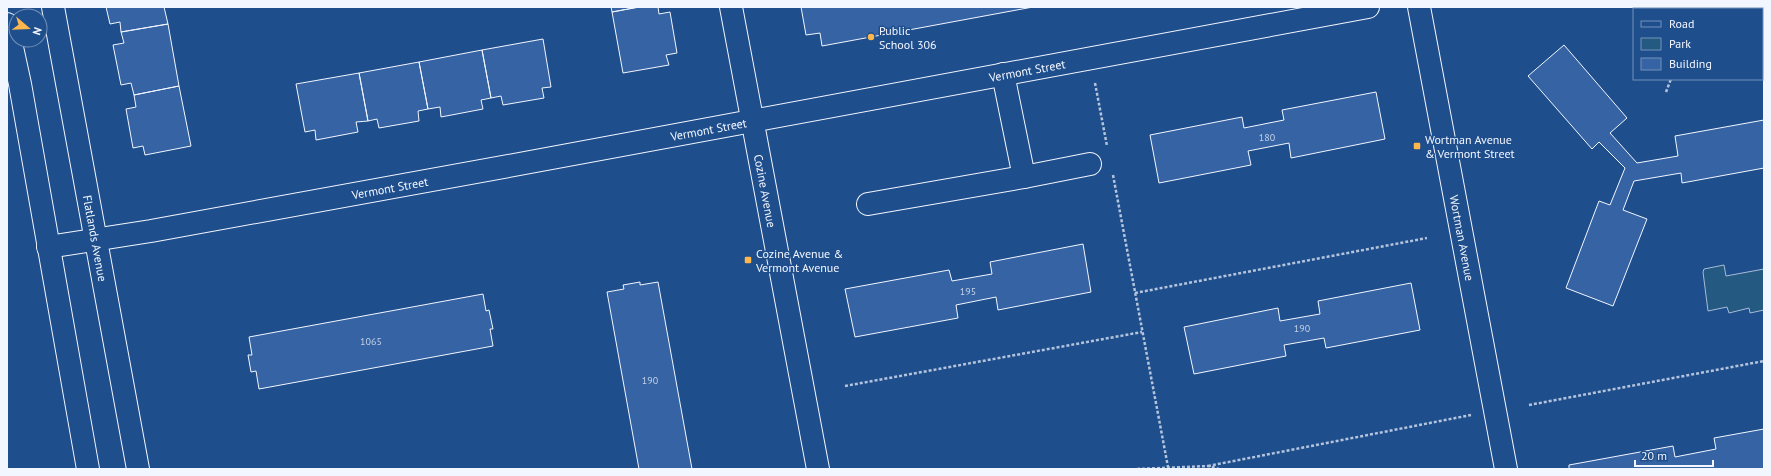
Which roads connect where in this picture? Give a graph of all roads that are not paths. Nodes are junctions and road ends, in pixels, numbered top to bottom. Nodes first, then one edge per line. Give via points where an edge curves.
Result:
1 (53, 7) edge
2 (731, 7) edge
3 (1368, 7) edge
4 (1419, 7) edge
5 (7, 24) edge
6 (1003, 74) junction
7 (752, 121) junction
8 (1090, 164) dead end
9 (1024, 177) junction
10 (868, 204) dead end
11 (97, 239) junction
12 (48, 247) junction
13 (88, 469) edge
14 (138, 469) edge
15 (818, 469) edge
16 (1506, 469) edge

1 - 11 street, Flatlands Avenue
2 - 7 street, Cozine Avenue
3 - 6 street, Vermont Street
4 - 16 street, Wortman Avenue
5 - 12 street
6 - 7 street, Vermont Street
6 - 9 street
7 - 11 street, Vermont Street
7 - 15 street, Cozine Avenue
8 - 9 street
9 - 10 street
11 - 12 street, Vermont Street
11 - 14 street, Flatlands Avenue
12 - 13 street

